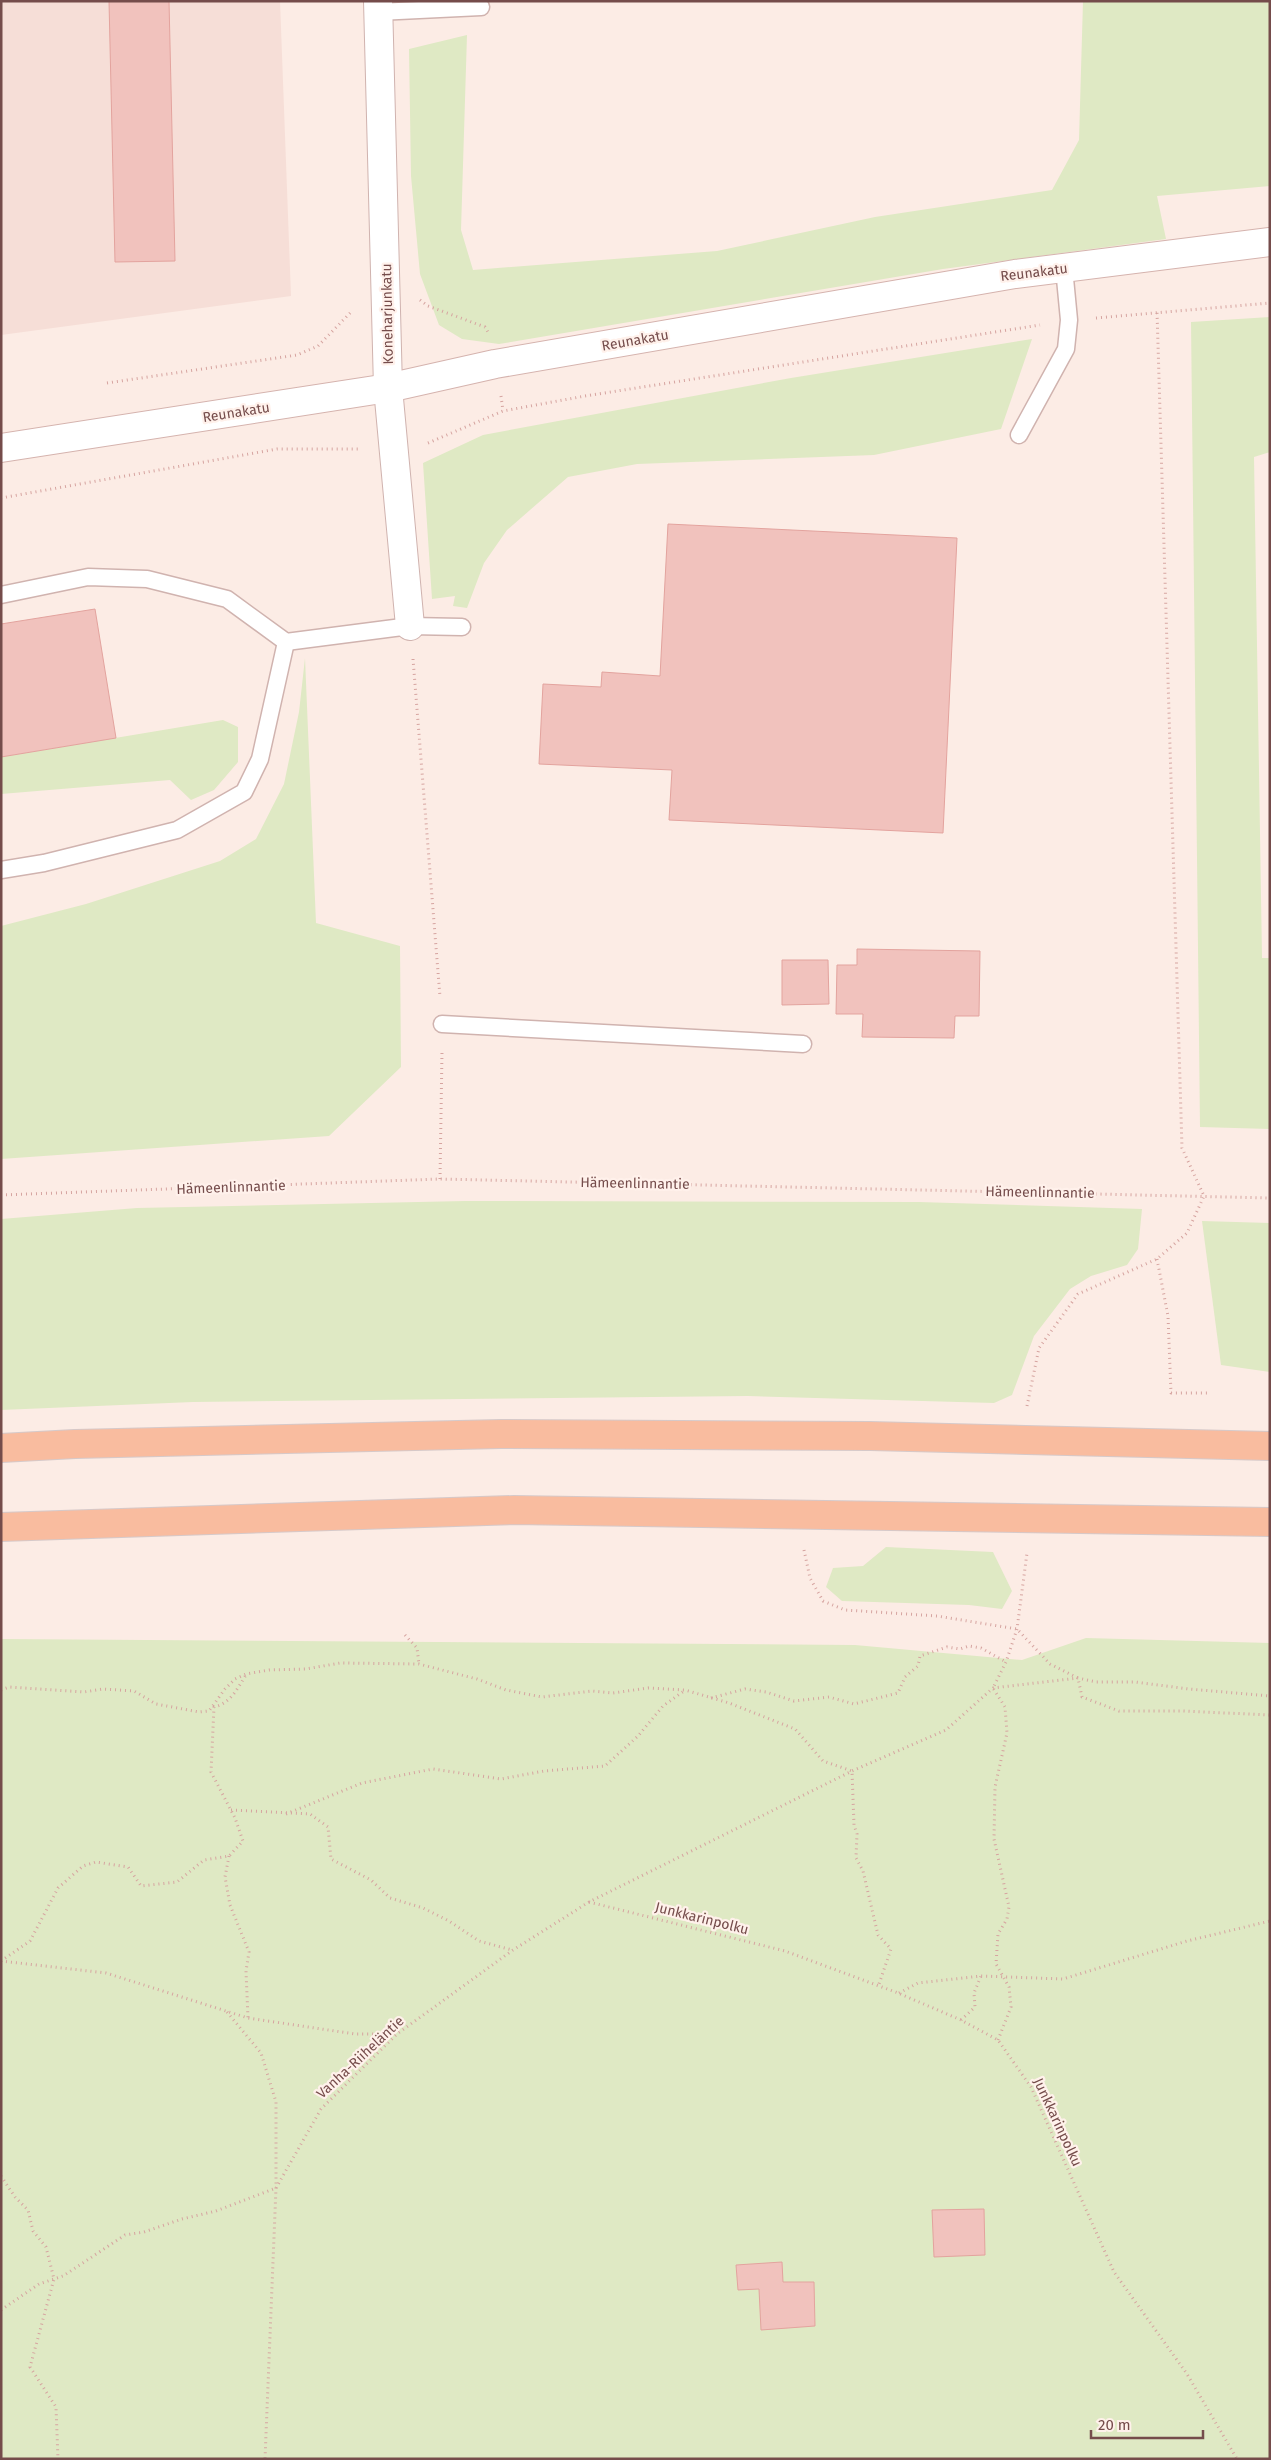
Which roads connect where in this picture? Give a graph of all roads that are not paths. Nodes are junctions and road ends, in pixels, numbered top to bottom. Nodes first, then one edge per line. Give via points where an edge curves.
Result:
1 (378, 7) edge
2 (482, 8) dead end
3 (1270, 242) edge
4 (1064, 268) junction
5 (388, 388) junction
6 (1019, 435) dead end
7 (1, 448) edge
8 (1, 595) edge
9 (410, 626) junction
10 (462, 627) dead end
11 (286, 642) junction
12 (1, 870) edge
13 (442, 1024) road end
14 (803, 1044) dead end
15 (1270, 1446) edge
16 (1, 1448) edge
17 (1270, 1522) edge
18 (1, 1527) edge

1 - 2 lane
1 - 5 street, Koneharjunkatu
3 - 4 street, Reunakatu
4 - 5 street, Reunakatu via 495,364
4 - 6 lane via 1069,320 1066,349
5 - 7 street, Reunakatu
5 - 9 street, Koneharjunkatu
8 - 11 lane via 88,577 146,579 227,599
9 - 10 lane
9 - 11 lane
11 - 12 lane via 260,759 244,792 177,830 44,863
13 - 14 lane
15 - 16 main road via 870,1436 501,1434
17 - 18 main road via 514,1510

